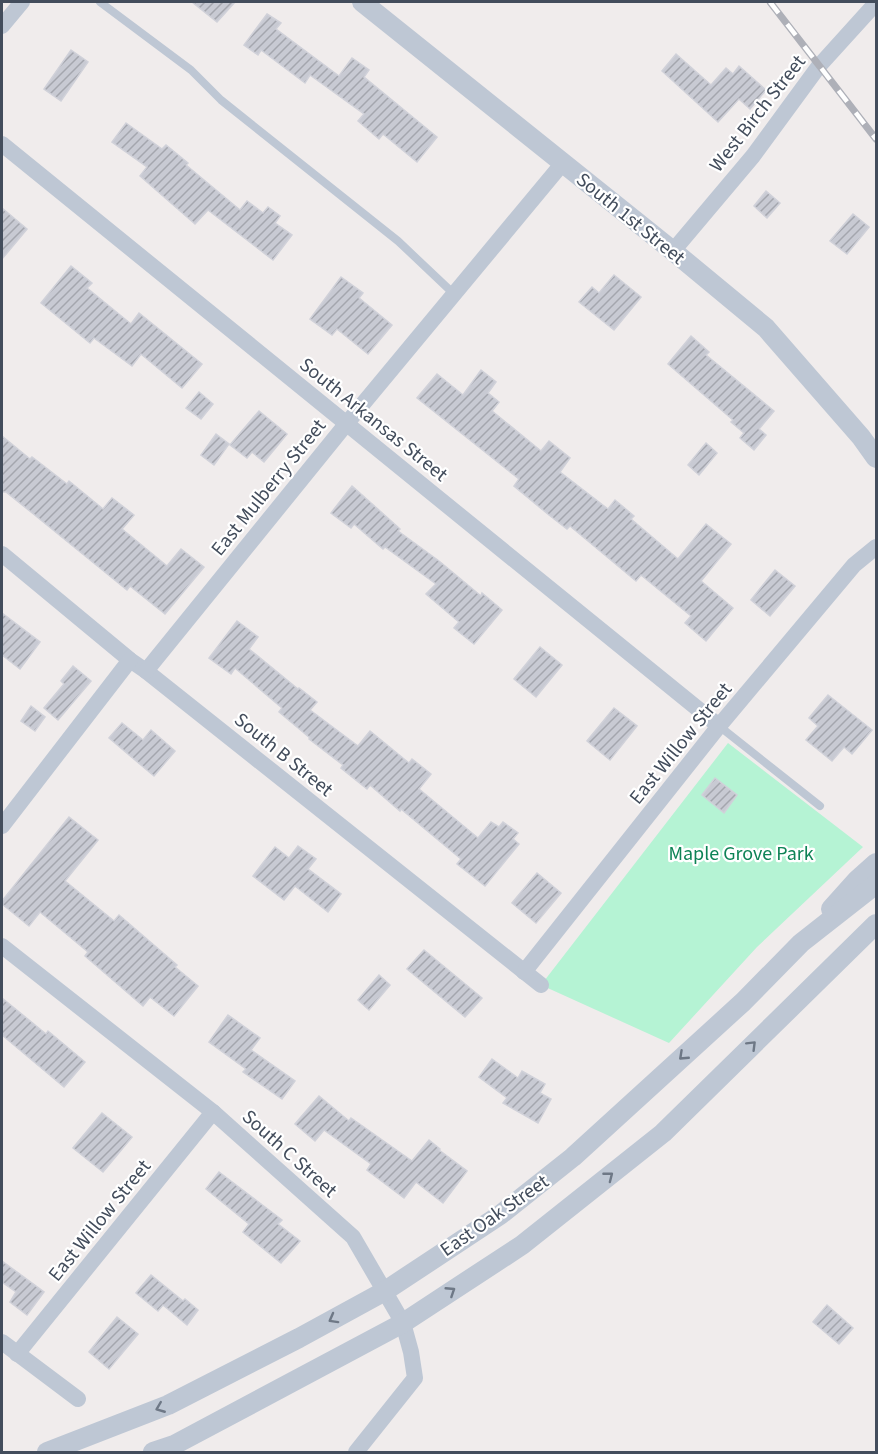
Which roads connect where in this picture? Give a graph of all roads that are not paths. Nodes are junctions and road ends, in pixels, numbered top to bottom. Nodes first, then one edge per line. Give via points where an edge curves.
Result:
1 (22, 2) edge
2 (100, 2) edge
3 (362, 2) edge
4 (876, 3) edge
5 (2, 26) edge
6 (2, 144) edge
7 (562, 164) junction
8 (673, 251) junction
9 (454, 294) junction
10 (347, 423) junction
11 (876, 458) edge
12 (876, 547) edge
13 (2, 554) edge
14 (130, 660) junction
15 (146, 671) junction
16 (719, 726) junction
17 (820, 806) dead end
18 (2, 826) edge
19 (876, 863) edge
20 (876, 884) edge
21 (874, 927) edge
22 (801, 943) junction
23 (2, 946) edge
24 (524, 972) junction
25 (541, 985) dead end
26 (213, 1113) junction
27 (385, 1291) junction
28 (403, 1323) junction
29 (2, 1342) edge
30 (17, 1354) junction
31 (78, 1399) dead end
32 (47, 1452) edge
33 (153, 1452) edge
34 (356, 1452) edge

1 - 5 street
2 - 9 lane via 191,70 221,100 398,241
3 - 7 street, South 1st Street
4 - 8 street, West Birch Street via 819,66 753,156
6 - 10 street, South Arkansas Street
7 - 8 street, South 1st Street
7 - 9 street, East Mulberry Street
8 - 11 street, South 1st Street via 766,328
9 - 10 street, East Mulberry Street
10 - 15 street, East Mulberry Street
10 - 16 street, South Arkansas Street
12 - 16 street, East Willow Street via 854,565
13 - 14 street, South B Street
14 - 15 street, South B Street
14 - 18 street
15 - 24 street, South B Street
16 - 17 lane
16 - 24 street, East Willow Street
19 - 22 street
20 - 22 street, East Oak Street
28 -> 21 street, East Oak Street via 522,1245 663,1133
22 -> 27 street, East Oak Street via 743,1002 573,1157 500,1215
23 - 26 street, South C Street
24 - 25 street, South B Street
26 - 27 street, South C Street via 353,1237
26 - 30 street, East Willow Street
27 - 28 street, South C Street
27 -> 32 street, East Oak Street via 168,1405
28 - 33 street, East Oak Street
28 - 34 street, South C Street via 416,1378
29 - 30 street
30 - 31 street

